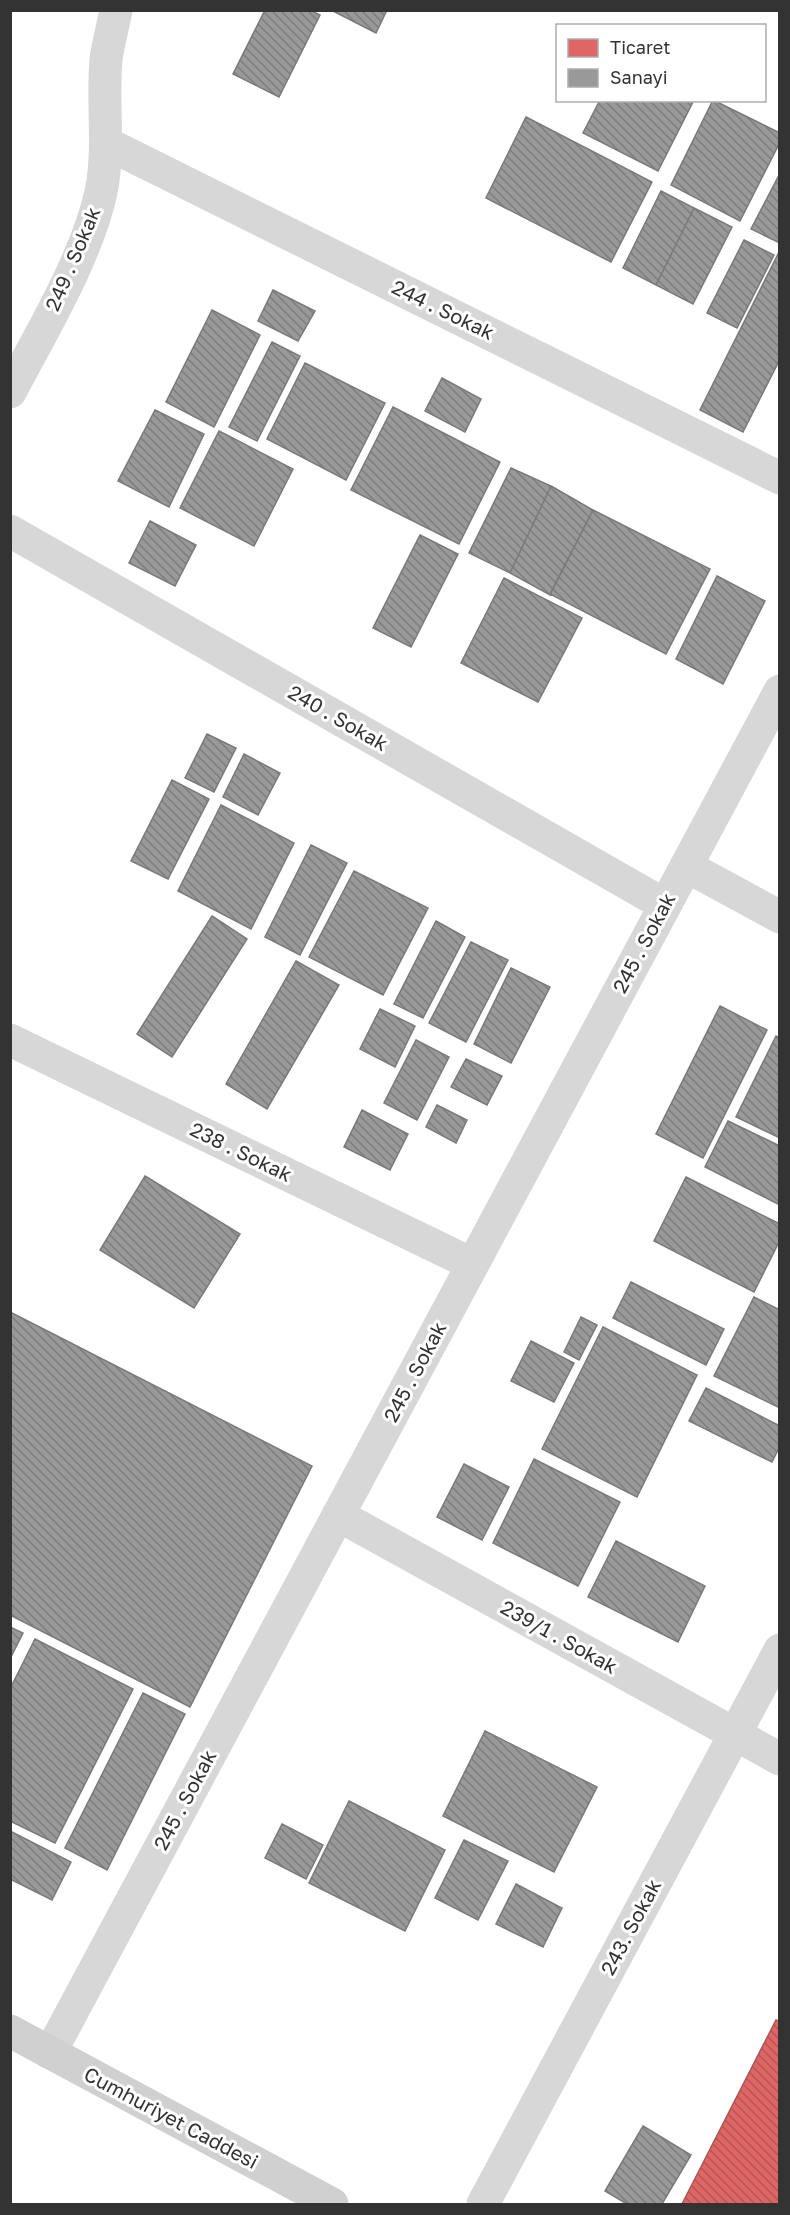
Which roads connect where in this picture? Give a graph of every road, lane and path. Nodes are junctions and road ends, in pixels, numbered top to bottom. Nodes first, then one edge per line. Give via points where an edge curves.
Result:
1 (116, 10) edge
2 (106, 143) junction
3 (10, 392) edge
4 (780, 477) edge
5 (10, 531) edge
6 (780, 691) edge
7 (686, 866) junction
8 (665, 905) junction
9 (780, 917) edge
10 (10, 1040) edge
11 (472, 1264) junction
12 (338, 1515) junction
13 (780, 1650) edge
14 (734, 1734) junction
15 (780, 1759) edge
16 (10, 2031) edge
17 (50, 2053) junction
18 (332, 2205) edge
19 (483, 2205) edge

1 - 2 street, 249 . Sokak via 106,60
2 - 3 street, 249 . Sokak via 101,192 90,231
2 - 4 street, 244 . Sokak
5 - 8 street, 240 . Sokak
6 - 7 street, 245 . Sokak
7 - 8 street, 245 . Sokak
7 - 9 street
8 - 11 street, 245 . Sokak
10 - 11 street, 238 . Sokak
11 - 12 street, 245 . Sokak
12 - 14 street, 239/1 . Sokak
12 - 17 street, 245 . Sokak
13 - 14 street, 243. Sokak
14 - 15 street, 239/1 . Sokak
14 - 19 street, 243. Sokak
16 - 17 main road, Cumhuriyet Caddesi
17 - 18 main road, Cumhuriyet Caddesi

